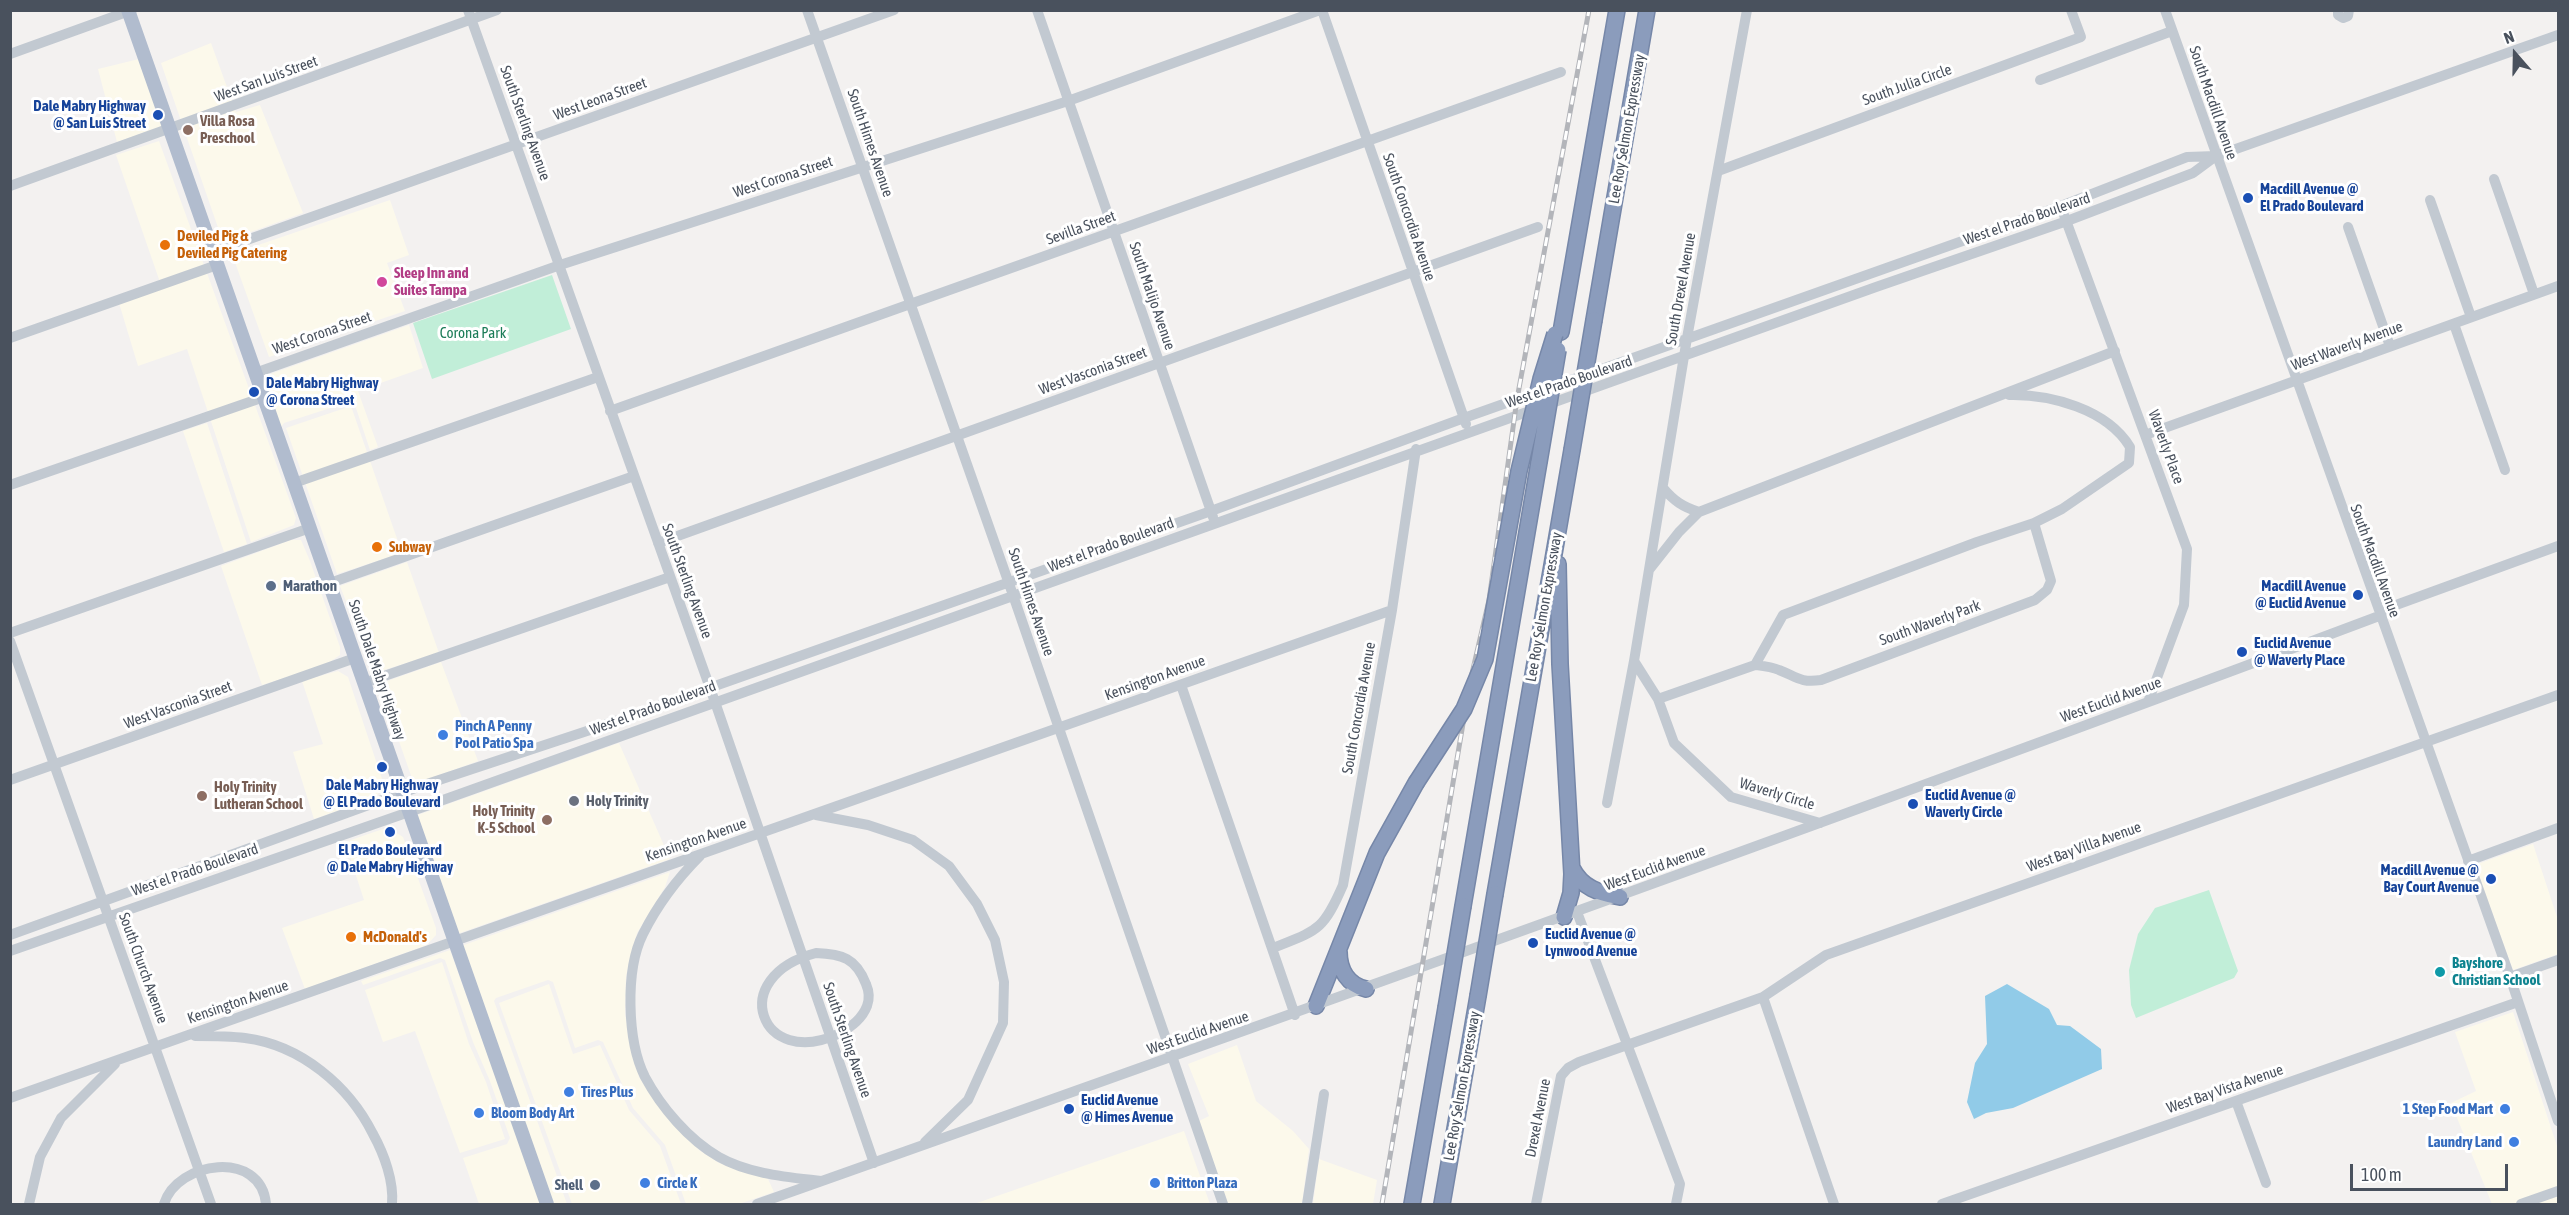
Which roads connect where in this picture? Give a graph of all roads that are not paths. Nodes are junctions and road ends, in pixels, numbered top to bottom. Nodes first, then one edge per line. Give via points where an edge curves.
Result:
1 (497, 10) edge
2 (807, 10) edge
3 (894, 10) edge
4 (1037, 10) edge
5 (1321, 10) edge
6 (1617, 10) edge
7 (1647, 10) edge
8 (1747, 10) edge
9 (2071, 10) edge
10 (2165, 10) edge
11 (2338, 10) edge
12 (2349, 10) edge
13 (130, 11) edge
14 (470, 15) edge
15 (2172, 31) junction
16 (2559, 35) edge
17 (817, 38) junction
18 (10, 54) edge
19 (1561, 72) dead end
20 (2040, 80) dead end
21 (1068, 100) junction
22 (170, 130) junction
23 (1367, 142) junction
24 (518, 144) junction
25 (2216, 156) junction
26 (862, 167) junction
27 (1718, 171) junction
28 (2494, 179) dead end
29 (10, 186) edge
30 (2430, 200) dead end
31 (2061, 206) junction
32 (2067, 221) junction
33 (1538, 227) dead end
34 (2348, 227) dead end
35 (1114, 232) junction
36 (215, 259) junction
37 (560, 265) junction
38 (1413, 272) junction
39 (1871, 273) junction
40 (2559, 286) edge
41 (1876, 287) junction
42 (2534, 294) junction
43 (910, 305) junction
44 (2471, 317) junction
45 (2454, 324) junction
46 (1560, 329) junction
47 (10, 338) edge
48 (1687, 338) junction
49 (2390, 346) junction
50 (2115, 351) junction
51 (1684, 357) junction
52 (1160, 363) junction
53 (255, 373) junction
54 (598, 377) junction
55 (2295, 380) junction
56 (1999, 396) junction
57 (264, 397) junction
58 (610, 411) junction
59 (1464, 418) junction
60 (1470, 433) junction
61 (957, 436) junction
62 (1415, 437) junction
63 (2147, 438) junction
64 (2130, 447) junction
65 (1417, 453) junction
66 (2505, 470) dead end
67 (634, 476) junction
68 (294, 483) junction
69 (10, 485) edge
70 (1663, 488) junction
71 (1211, 511) junction
72 (1699, 512) junction
73 (1215, 523) junction
74 (2034, 523) junction
75 (310, 528) junction
76 (1558, 530) junction
77 (658, 543) junction
78 (2559, 546) edge
79 (1647, 573) junction
80 (670, 578) junction
81 (1008, 582) junction
82 (330, 584) junction
83 (1013, 595) junction
84 (1392, 610) junction
85 (2379, 616) junction
86 (10, 633) edge
87 (864, 633) junction
88 (10, 640) edge
89 (869, 647) junction
90 (355, 658) junction
91 (1634, 661) junction
92 (1755, 664) junction
93 (364, 684) junction
94 (1181, 685) junction
95 (709, 687) junction
96 (2559, 695) edge
97 (1658, 699) junction
98 (715, 702) junction
99 (2148, 702) junction
100 (1058, 728) junction
101 (593, 729) junction
102 (2426, 742) junction
103 (599, 744) junction
104 (55, 765) junction
105 (10, 780) edge
106 (402, 793) junction
107 (1607, 803) dead end
108 (408, 812) junction
109 (813, 815) junction
110 (1821, 823) junction
111 (2559, 828) edge
112 (759, 834) junction
113 (702, 854) junction
114 (2468, 861) junction
115 (1572, 868) junction
116 (1620, 897) junction
117 (103, 902) junction
118 (1571, 914) junction
119 (108, 916) junction
120 (10, 935) edge
121 (454, 942) junction
122 (1273, 948) junction
123 (10, 951) edge
124 (1339, 952) junction
125 (802, 957) junction
126 (2559, 960) edge
127 (2510, 977) junction
128 (1366, 989) junction
129 (1763, 998) junction
130 (2518, 1002) junction
131 (1316, 1006) junction
132 (1295, 1014) junction
133 (185, 1036) junction
134 (830, 1037) junction
135 (155, 1046) junction
136 (1629, 1046) junction
137 (1171, 1058) junction
138 (119, 1059) junction
139 (1324, 1094) dead end
140 (2554, 1094) edge
141 (10, 1098) edge
142 (2236, 1101) junction
143 (2559, 1121) edge
144 (917, 1148) junction
145 (873, 1163) junction
146 (200, 1171) junction
147 (824, 1181) junction
148 (2266, 1183) dead end
149 (2559, 1191) edge
150 (29, 1204) edge
151 (164, 1204) edge
152 (211, 1204) edge
153 (266, 1204) edge
154 (392, 1204) edge
155 (547, 1204) edge
156 (757, 1204) edge
157 (1223, 1204) edge
158 (1307, 1204) edge
159 (1412, 1204) edge
160 (1442, 1204) edge
161 (1536, 1204) edge
162 (1676, 1204) edge
163 (1834, 1204) edge
164 (1942, 1204) edge
165 (2521, 1204) edge

1 - 14 street, West San Luis Street
2 - 17 street, South Himes Avenue
3 - 17 street, West Leona Street
4 - 21 street, South Malijo Avenue
5 - 21 street, West Corona Street
5 - 23 street, South Concordia Avenue
6 - 46 highway, Lee Roy Selmon Expressway
7 - 76 highway, Lee Roy Selmon Expressway, bridge
8 - 27 street, South Drexel Avenue
9 - 27 street, South Julia Circle via 2081,37
10 - 15 street, South Macdill Avenue
11 - 12 street via 2343,18
13 - 18 street
13 - 22 main road, South Dale Mabry Highway
14 - 22 street, West San Luis Street
14 - 24 street, South Sterling Avenue
15 - 20 street
15 - 25 street, South Macdill Avenue
16 - 25 street, West el Prado Boulevard
17 - 24 street, West Leona Street
17 - 26 street, South Himes Avenue
19 - 23 street, Sevilla Street
21 - 26 street, West Corona Street
21 - 35 street, South Malijo Avenue
22 - 29 street, West San Luis Street
22 - 36 main road, South Dale Mabry Highway
23 - 35 street, Sevilla Street
23 - 38 street, South Concordia Avenue
24 - 36 street, West Leona Street
24 - 37 street, South Sterling Avenue
25 - 31 street, West el Prado Boulevard via 2187,157
25 - 32 street, West el Prado Boulevard via 2193,173
25 - 55 street, South Macdill Avenue
26 - 37 street, West Corona Street
26 - 43 street, South Himes Avenue
27 - 48 street, South Drexel Avenue
28 - 42 street
30 - 44 street
31 - 32 street, Waverly Place
31 - 39 street, West el Prado Boulevard
32 - 41 street, West el Prado Boulevard
32 - 50 street, Waverly Place
33 - 38 street, West Vasconia Street
34 - 49 street
35 - 43 street, Sevilla Street
35 - 52 street, South Malijo Avenue
36 - 47 street, West Leona Street
36 - 53 main road, South Dale Mabry Highway
37 - 53 street, West Corona Street
37 - 54 street, South Sterling Avenue
38 - 52 street, West Vasconia Street
38 - 59 street, South Concordia Avenue
39 - 41 street
39 - 48 street, West el Prado Boulevard
40 - 42 street, West Waverly Avenue
41 - 51 street, West el Prado Boulevard
42 - 44 street, West Waverly Avenue
43 - 58 street, Sevilla Street
43 - 61 street, South Himes Avenue
44 - 45 street, West Waverly Avenue
45 - 49 street, West Waverly Avenue
45 - 66 street
46 - 124 highway, bridge via 1541,379 1519,471 1485,658 1464,709 1377,853
46 - 159 highway, Lee Roy Selmon Expressway, bridge
48 - 51 street, South Drexel Avenue
48 - 59 street, West el Prado Boulevard
49 - 55 street, West Waverly Avenue
50 - 56 street
50 - 63 street, Waverly Place
51 - 60 street, West el Prado Boulevard
51 - 70 street, South Drexel Avenue
52 - 61 street, West Vasconia Street
52 - 71 street, South Malijo Avenue
53 - 57 main road, South Dale Mabry Highway
54 - 58 street, South Sterling Avenue
54 - 68 street
55 - 63 street, West Waverly Avenue
55 - 85 street, South Macdill Avenue
56 - 64 street via 2032,394 2079,407 2105,422
56 - 72 street
57 - 68 main road, South Dale Mabry Highway
57 - 69 street
58 - 67 street, South Sterling Avenue
59 - 60 street, South Concordia Avenue
59 - 62 street, West el Prado Boulevard
60 - 65 street, West el Prado Boulevard
61 - 77 street, West Vasconia Street
61 - 81 street, South Himes Avenue
62 - 65 street, South Concordia Avenue
62 - 71 street, West el Prado Boulevard
63 - 64 street, West Waverly Avenue
63 - 99 street, Waverly Place via 2187,549 2184,605
64 - 74 street via 2129,463 2062,509
65 - 73 street, West el Prado Boulevard
65 - 84 street, South Concordia Avenue
67 - 77 street, South Sterling Avenue
67 - 82 street
68 - 75 main road, South Dale Mabry Highway
70 - 72 street via 1673,500
70 - 79 street, South Drexel Avenue
71 - 73 street, South Malijo Avenue
71 - 81 street, West el Prado Boulevard
72 - 79 street
73 - 83 street, West el Prado Boulevard
74 - 92 street via 1783,615
74 - 92 street, South Waverly Park via 2051,581 2035,600 1821,680 1807,682
75 - 82 main road, South Dale Mabry Highway
75 - 86 street
76 - 115 highway via 1559,640
76 - 160 highway, Lee Roy Selmon Expressway, bridge
77 - 80 street, South Sterling Avenue
78 - 85 street, West Euclid Avenue via 2396,605
79 - 91 street
80 - 93 street
80 - 95 street, South Sterling Avenue
81 - 83 street, South Himes Avenue
81 - 87 street, West el Prado Boulevard
82 - 90 main road, South Dale Mabry Highway
83 - 89 street, West el Prado Boulevard
83 - 100 street, South Himes Avenue
84 - 94 street, Kensington Avenue
84 - 122 street, South Concordia Avenue via 1343,885 1327,918 1314,932
85 - 99 street, West Euclid Avenue
85 - 102 street, South Macdill Avenue
87 - 89 street
87 - 95 street, West el Prado Boulevard
88 - 104 street, South Church Avenue
89 - 98 street, West el Prado Boulevard
90 - 93 main road, South Dale Mabry Highway
90 - 104 street, West Vasconia Street
91 - 97 street, Waverly Circle
91 - 107 street
92 - 97 street
93 - 106 main road, South Dale Mabry Highway
94 - 100 street, Kensington Avenue
94 - 122 street
95 - 98 street, South Sterling Avenue
95 - 101 street, West el Prado Boulevard
96 - 102 street, West Bay Villa Avenue
97 - 110 street, Waverly Circle via 1674,743 1731,796
98 - 103 street, West el Prado Boulevard
98 - 112 street, South Sterling Avenue
99 - 110 street, West Euclid Avenue
100 - 109 street, Kensington Avenue
100 - 137 street, South Himes Avenue
101 - 103 street
101 - 106 street, West el Prado Boulevard
102 - 114 street, South Macdill Avenue
102 - 129 street, West Bay Villa Avenue via 1826,955
103 - 108 street, West el Prado Boulevard
104 - 105 street, West Vasconia Street
104 - 117 street, South Church Avenue
106 - 108 main road, South Dale Mabry Highway
106 - 117 street, West el Prado Boulevard
108 - 119 street, West el Prado Boulevard
108 - 121 main road, South Dale Mabry Highway
109 - 112 street, Kensington Avenue
109 - 144 street via 868,825 913,840 949,866 977,903 995,940 1004,982 1003,1023 968,1100
110 - 116 street, West Euclid Avenue
111 - 114 street
112 - 113 street, Kensington Avenue
112 - 125 street, South Sterling Avenue
113 - 121 street, Kensington Avenue
113 - 147 street via 676,880 642,935 631,977 630,1014 645,1076 687,1131 721,1158 756,1170
114 - 127 street, South Macdill Avenue
115 - 116 highway via 1587,886
115 - 118 highway
116 - 118 street, West Euclid Avenue
117 - 119 street, South Church Avenue
117 - 120 street, West el Prado Boulevard
118 - 128 street, West Euclid Avenue
118 - 136 street
119 - 123 street, West el Prado Boulevard
119 - 135 street, South Church Avenue
121 - 133 street, Kensington Avenue
121 - 155 main road, South Dale Mabry Highway
122 - 132 street
124 - 128 highway via 1347,978
124 - 131 highway
125 - 134 street, South Sterling Avenue
125 - 134 street via 834,954 849,960 861,971 869,991 868,1003 855,1023
125 - 134 street via 781,968 768,981 763,1012 773,1030 790,1041 818,1042
126 - 127 street
127 - 130 street, South Macdill Avenue
128 - 131 street, West Euclid Avenue
129 - 136 street, West Bay Villa Avenue
129 - 163 street
130 - 140 street, South Macdill Avenue
130 - 142 street, West Bay Vista Avenue
131 - 132 street, West Euclid Avenue
132 - 137 street, West Euclid Avenue
133 - 135 street, Kensington Avenue
133 - 154 street via 247,1038 291,1052 331,1077 362,1112 383,1153
134 - 145 street, South Sterling Avenue
135 - 138 street, Kensington Avenue
135 - 146 street, South Church Avenue
136 - 161 street, Drexel Avenue via 1579,1062 1561,1076
136 - 162 street via 1680,1184
137 - 144 street, West Euclid Avenue
137 - 157 street, South Himes Avenue
138 - 141 street, Kensington Avenue
138 - 150 street via 61,1118 40,1157
139 - 158 street
140 - 143 street, South Macdill Avenue
142 - 148 street
142 - 164 street, West Bay Vista Avenue
144 - 145 street, West Euclid Avenue
145 - 147 street, West Euclid Avenue
146 - 151 street via 175,1185
146 - 152 street, South Church Avenue
146 - 153 street via 213,1167 244,1171 262,1188
147 - 156 street, West Euclid Avenue
149 - 165 street

